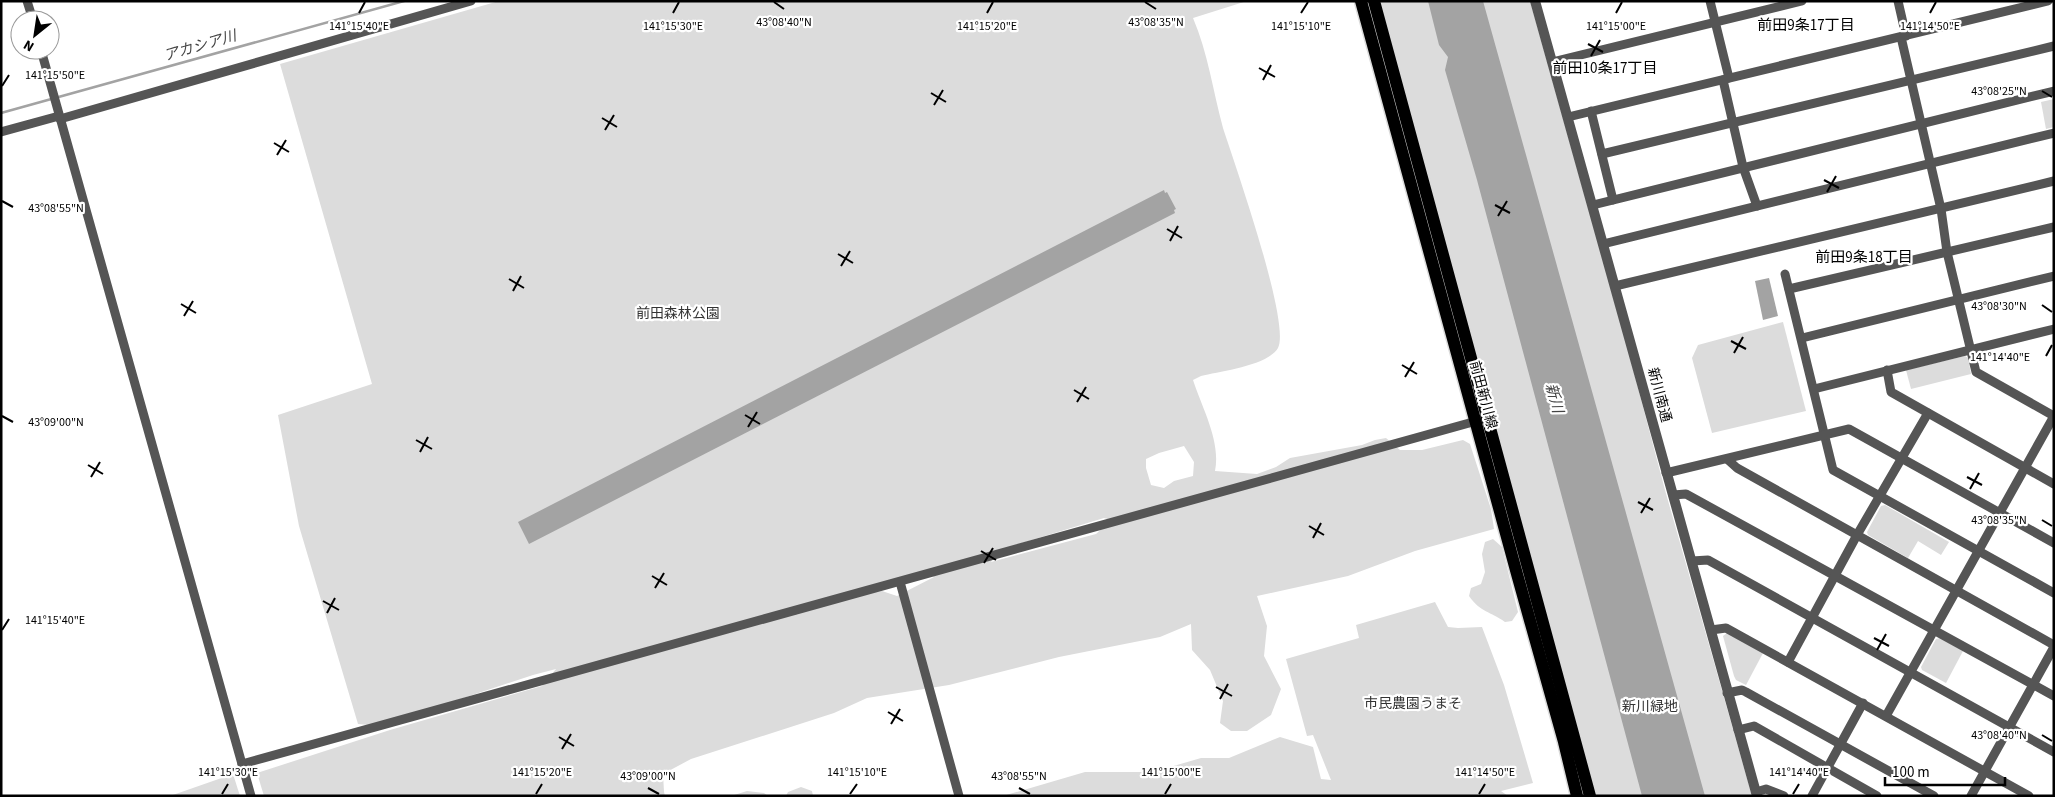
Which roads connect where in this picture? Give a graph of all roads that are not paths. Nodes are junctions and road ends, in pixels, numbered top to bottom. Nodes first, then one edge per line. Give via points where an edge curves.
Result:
1 (471, 1) edge
2 (1361, 1) edge
3 (1374, 1) edge
4 (1535, 1) edge
5 (1710, 1) edge
6 (1802, 1) edge
7 (1898, 1) edge
8 (2048, 1) edge
9 (1715, 22) junction
10 (1904, 36) junction
11 (2054, 46) edge
12 (44, 60) edge
13 (1552, 62) junction
14 (1726, 79) junction
15 (1911, 80) junction
16 (2054, 91) edge
17 (1591, 112) junction
18 (59, 116) junction
19 (1568, 117) junction
20 (1733, 123) junction
21 (1921, 123) junction
22 (1, 132) edge
23 (2054, 133) edge
24 (1602, 154) junction
25 (1930, 163) junction
26 (1744, 167) junction
27 (2054, 181) edge
28 (1613, 200) junction
29 (1593, 205) junction
30 (1757, 206) junction
31 (1941, 209) junction
32 (2054, 227) edge
33 (1604, 244) junction
34 (1947, 252) junction
35 (1785, 274) dead end
36 (2054, 276) edge
37 (1616, 286) junction
38 (1789, 289) junction
39 (1958, 299) junction
40 (2054, 329) edge
41 (1802, 338) junction
42 (1971, 349) junction
43 (1887, 370) junction
44 (1814, 388) junction
45 (1928, 413) junction
46 (2054, 416) edge
47 (1481, 420) junction
48 (1824, 436) junction
49 (1727, 459) junction
50 (1901, 459) junction
51 (2025, 468) junction
52 (1666, 474) junction
53 (2054, 484) edge
54 (1672, 495) junction
55 (1880, 496) junction
56 (2000, 513) junction
57 (1858, 535) junction
58 (2054, 543) edge
59 (1979, 551) junction
60 (1692, 561) junction
61 (1836, 576) junction
62 (900, 582) junction
63 (1957, 591) junction
64 (2054, 593) edge
65 (1812, 618) junction
66 (1712, 630) junction
67 (1934, 630) junction
68 (2054, 646) edge
69 (1788, 662) junction
70 (1910, 673) junction
71 (2032, 684) junction
72 (1727, 693) junction
73 (2054, 696) edge
74 (1863, 703) junction
75 (1886, 716) junction
76 (2010, 728) junction
77 (1738, 730) junction
78 (1840, 744) junction
79 (2054, 752) edge
80 (242, 764) junction
81 (1827, 768) junction
82 (1985, 771) junction
83 (1757, 794) edge
84 (251, 796) edge
85 (959, 796) edge
86 (1577, 796) edge
87 (1590, 796) edge
88 (1784, 796) edge
89 (1812, 796) edge
90 (1877, 796) edge
91 (1934, 796) edge
92 (1971, 796) edge
93 (2029, 796) edge

1 - 18 street
2 - 47 main road, 前田新川線
3 - 47 main road, 前田新川線
4 - 13 street, 新川南通
5 - 9 street
6 - 9 street
7 - 10 street
8 - 10 street
9 - 13 street
9 - 14 street
10 - 14 street
10 - 15 street
11 - 15 street
12 - 18 street
13 - 19 street, 新川南通
14 - 17 street
14 - 20 street
15 - 20 street
15 - 21 street
16 - 21 street
17 - 19 street
17 - 24 street
18 - 22 street
18 - 80 street
19 - 29 street, 新川南通
20 - 24 street
20 - 26 street
21 - 25 street
21 - 26 street
23 - 25 street
24 - 28 street
25 - 30 street
25 - 31 street
26 - 28 street
26 - 30 street
27 - 31 street
28 - 29 street
29 - 33 street, 新川南通
30 - 33 street
31 - 34 street
31 - 37 street
32 - 34 street
33 - 37 street, 新川南通
34 - 38 street
34 - 39 street
35 - 38 street
36 - 39 street
37 - 52 street, 新川南通
38 - 41 street
39 - 41 street
39 - 42 street
40 - 42 street
41 - 44 street
42 - 43 street
42 - 46 street via 1976,372
43 - 44 street
43 - 45 street via 1891,392
44 - 48 street
45 - 50 street
45 - 51 street
46 - 51 street
47 - 62 street
47 - 86 main road, 前田新川線
47 - 87 main road, 前田新川線
48 - 49 street
48 - 50 street via 1849,430
48 - 55 street via 1833,470
49 - 52 street
49 - 57 street via 1737,468
50 - 55 street
50 - 56 street
51 - 53 street
51 - 56 street
52 - 54 street, 新川南通
54 - 60 street, 新川南通
54 - 61 street via 1686,494
55 - 57 street
55 - 59 street
56 - 58 street
56 - 59 street
57 - 61 street
57 - 63 street
59 - 63 street
59 - 64 street
60 - 65 street via 1708,560
60 - 66 street, 新川南通
61 - 65 street
61 - 67 street
62 - 80 street
62 - 85 street
63 - 67 street
63 - 68 street
65 - 69 street
65 - 70 street
66 - 69 street via 1726,628
66 - 72 street, 新川南通
67 - 70 street
67 - 71 street
68 - 71 street
69 - 74 street
70 - 75 street
70 - 76 street
71 - 73 street
71 - 76 street
72 - 77 street, 新川南通
72 - 78 street via 1742,690
74 - 75 street
74 - 78 street
75 - 82 street
76 - 79 street
76 - 82 street
77 - 81 street via 1754,726
77 - 83 street, 新川南通
78 - 81 street
78 - 91 street
80 - 84 street
81 - 89 street
81 - 90 street
82 - 92 street
82 - 93 street
83 - 88 street via 1766,789

